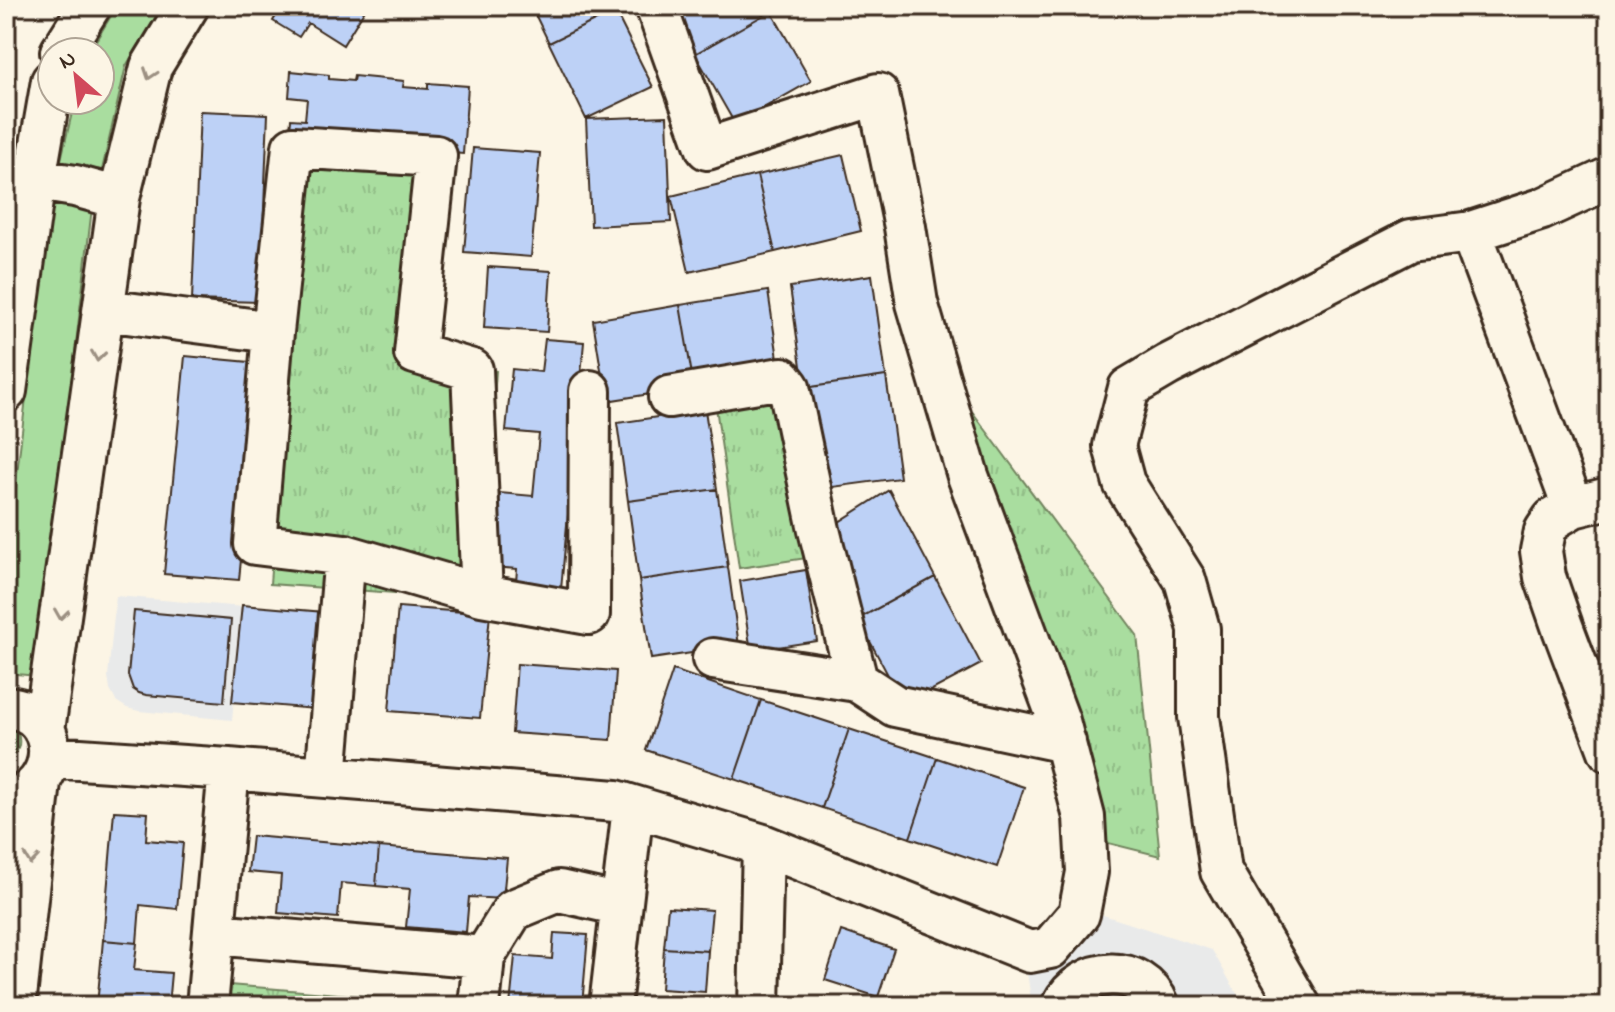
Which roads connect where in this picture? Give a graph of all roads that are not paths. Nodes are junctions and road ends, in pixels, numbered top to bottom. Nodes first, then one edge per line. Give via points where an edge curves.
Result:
1 (90, 6) edge
2 (188, 6) edge
3 (656, 6) edge
4 (71, 36) edge
5 (40, 116) edge
6 (20, 177) edge
7 (1609, 178) edge
8 (119, 198) junction
9 (1471, 232) junction
10 (104, 310) junction
11 (273, 332) junction
12 (6, 391) edge
13 (590, 391) dead end
14 (669, 397) dead end
15 (1591, 502) edge
16 (345, 555) junction
17 (482, 595) junction
18 (713, 659) dead end
19 (857, 681) junction
20 (6, 707) edge
21 (1065, 742) junction
22 (1609, 751) edge
23 (35, 767) edge
24 (229, 769) junction
25 (326, 777) junction
26 (633, 807) junction
27 (763, 845) junction
28 (621, 905) junction
29 (214, 934) junction
30 (1030, 952) junction
31 (484, 957) junction
32 (1062, 1004) edge
33 (15, 1006) edge
34 (207, 1006) edge
35 (479, 1006) edge
36 (610, 1006) edge
37 (759, 1006) edge
38 (1159, 1006) edge
39 (1300, 1006) edge

1 - 4 street
2 -> 8 street via 151,67
3 - 21 street via 707,149 878,94 917,303 968,476
5 - 6 street
6 - 8 street
6 - 12 street
7 - 9 street via 1542,209
8 - 10 street
9 - 15 street
9 - 39 street via 1411,240 1129,388 1114,446 1124,483 1185,580 1199,629 1199,717 1221,871
10 - 11 street
10 -> 23 street
11 - 16 street via 255,544
11 - 17 street via 293,147 436,156 415,353 472,370
13 - 17 street via 589,614
14 - 19 street via 782,378 789,387
15 - 22 street via 1553,519 1541,551 1545,577
16 - 17 street
16 - 25 street
18 - 19 street
19 - 21 street via 895,706
20 - 23 street via 36,719
21 - 30 street via 1084,817 1087,872 1079,914 1050,948
23 - 24 street
23 -> 33 street
24 - 25 street
24 - 29 street
25 - 26 street via 616,801
26 - 27 street
26 - 28 street
27 - 30 street
27 - 37 street
28 - 31 street via 559,891 513,910
28 - 36 street
29 - 31 street
29 - 34 street
30 - 32 street
31 - 35 street
32 - 38 street via 1075,987 1109,974 1144,985

